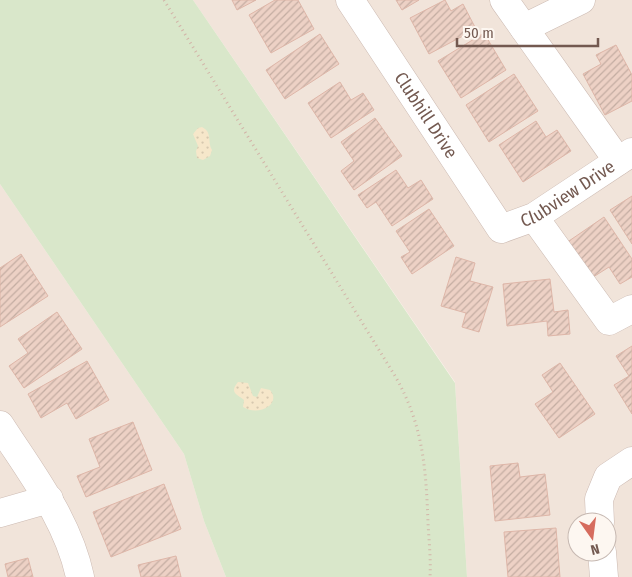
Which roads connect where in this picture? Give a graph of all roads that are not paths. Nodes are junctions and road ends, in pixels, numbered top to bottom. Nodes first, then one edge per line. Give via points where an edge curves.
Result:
1 (350, 0) edge
2 (504, 0) edge
3 (581, 0) edge
4 (524, 28) junction
5 (625, 157) edge
6 (534, 217) junction
7 (500, 229) joint
8 (632, 309) edge
9 (0, 425) edge
10 (632, 461) edge
11 (49, 499) junction
12 (600, 512) edge
13 (0, 513) edge
14 (603, 562) edge
15 (80, 577) edge
16 (604, 577) edge

1 - 7 street, Clubhill Drive
2 - 4 street
3 - 4 street
4 - 5 street
5 - 6 street, Clubview Drive
6 - 7 street, Clubview Drive
6 - 8 street via 609,321
9 - 11 street
10 - 12 street via 608,478 599,499
11 - 13 street
11 - 15 street
14 - 16 street

